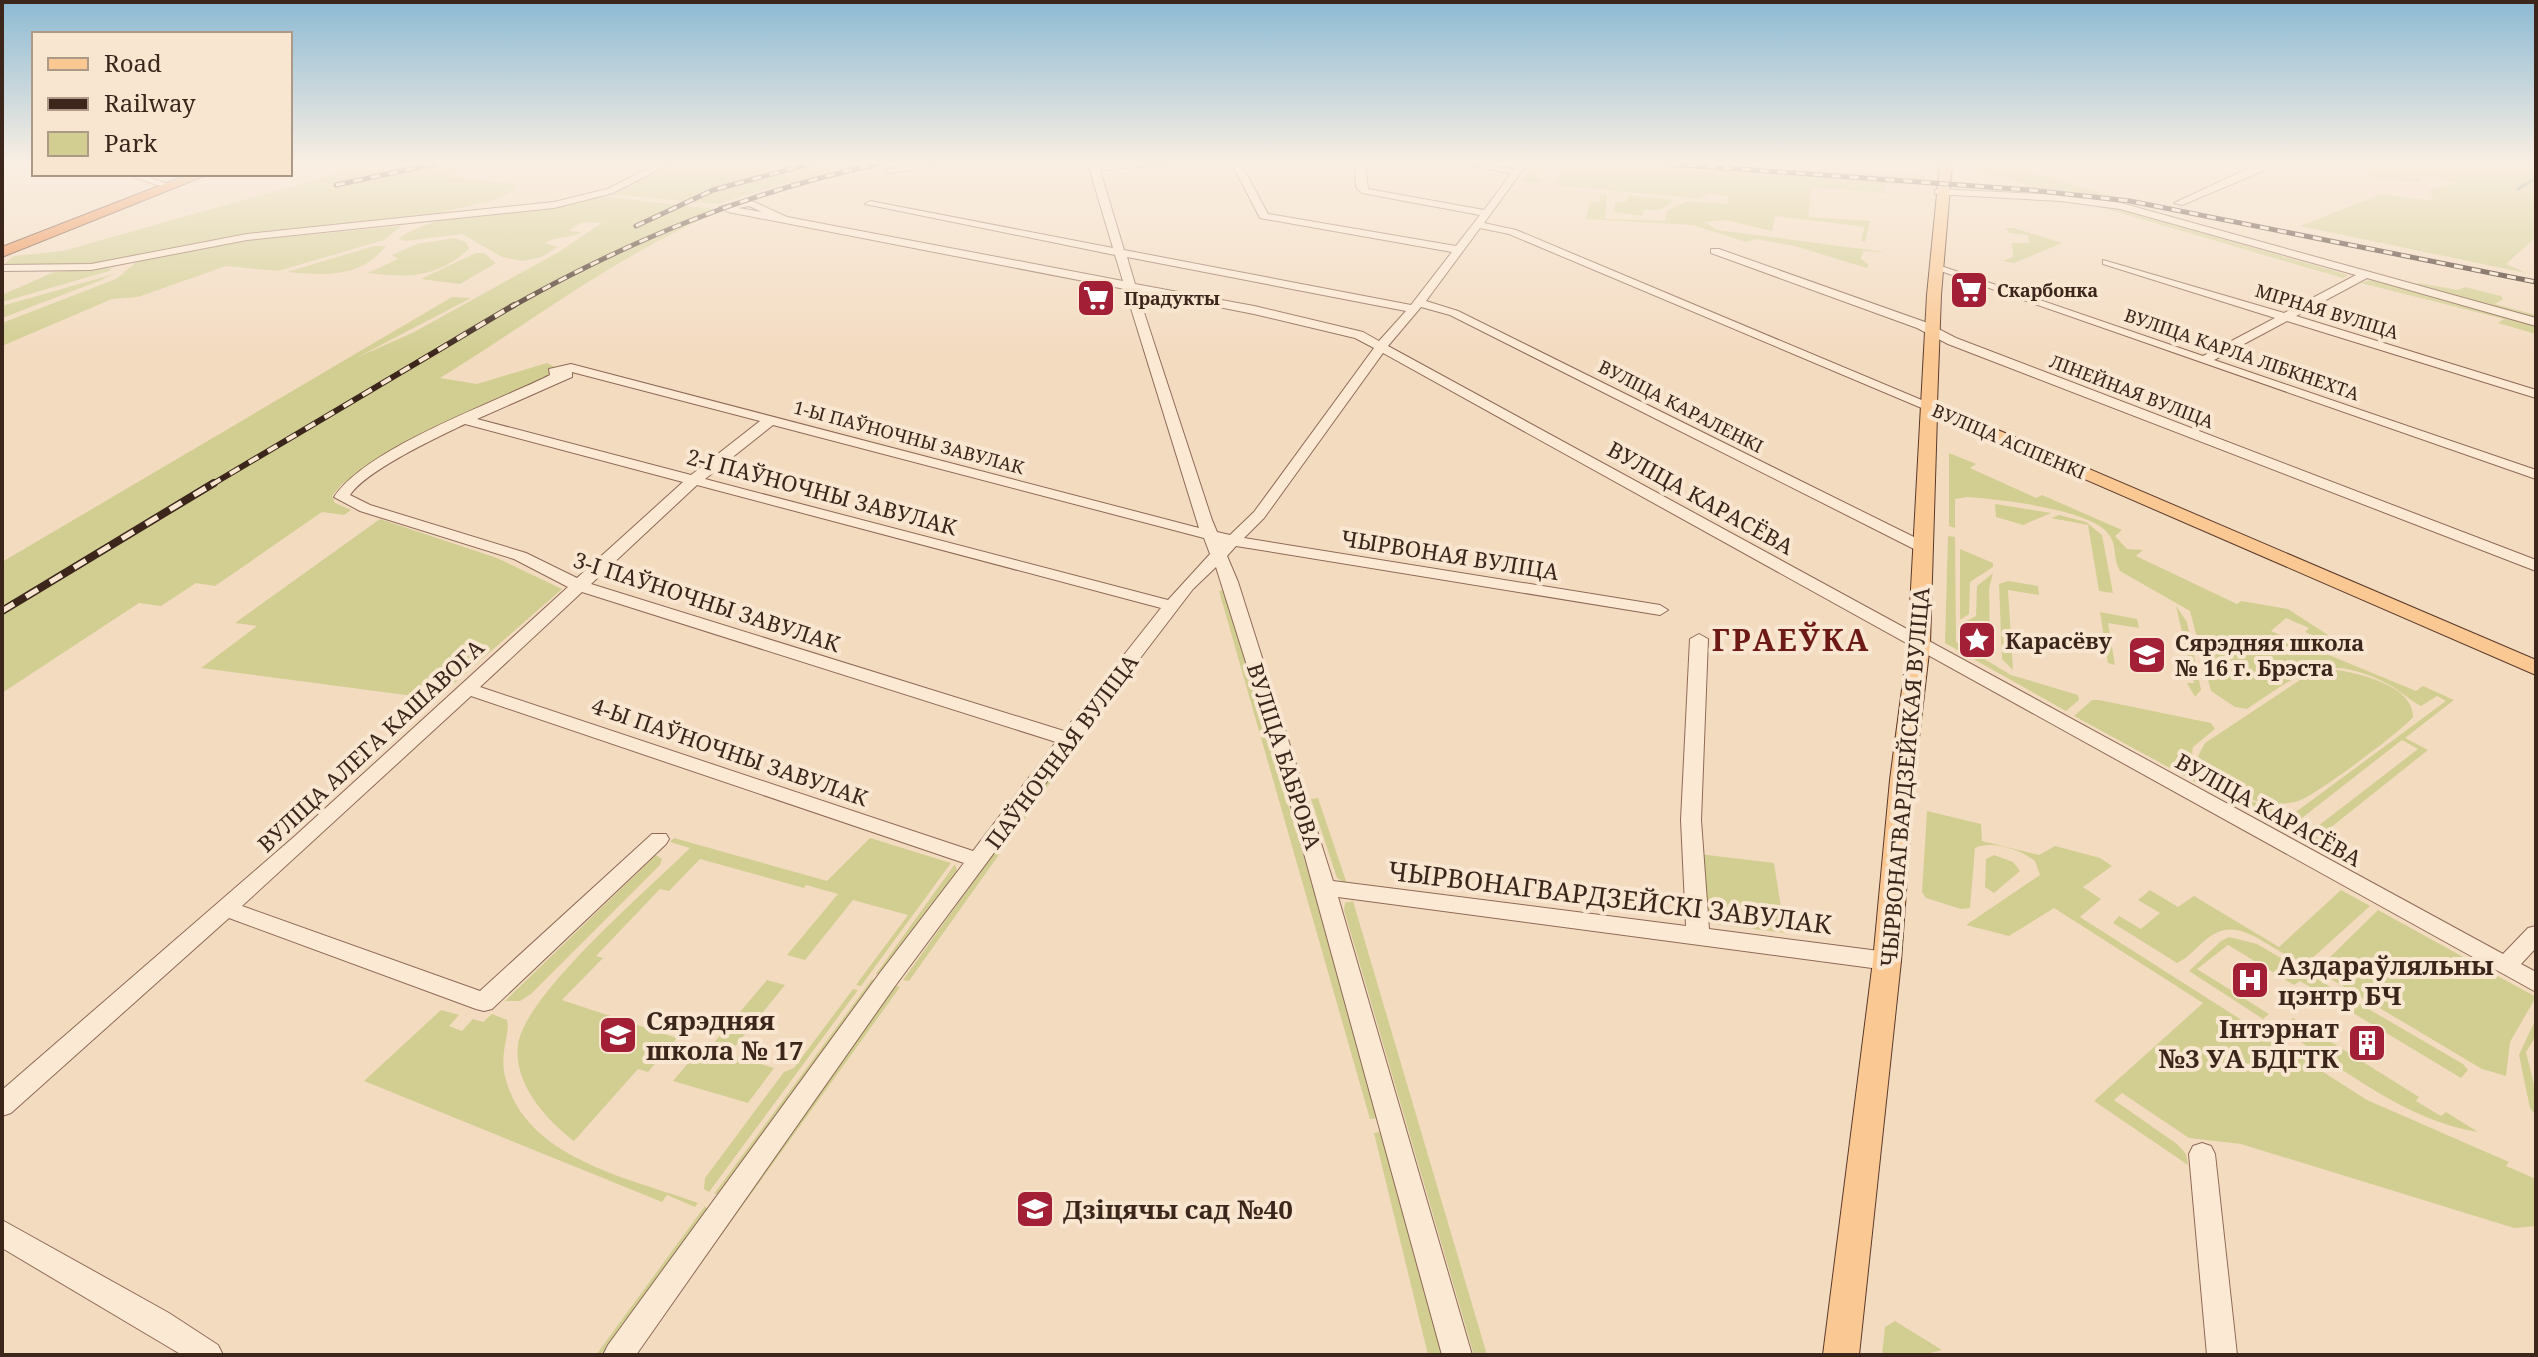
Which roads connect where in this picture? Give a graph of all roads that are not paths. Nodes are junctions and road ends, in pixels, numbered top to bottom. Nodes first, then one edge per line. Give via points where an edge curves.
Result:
1 (49, 227) edge
2 (65, 227) edge
3 (340, 227) edge
4 (826, 227) edge
5 (991, 227) edge
6 (1112, 227) edge
7 (1329, 227) edge
8 (1476, 227) edge
9 (1501, 227) edge
10 (1940, 227) edge
11 (2192, 227) edge
12 (2, 245) edge
13 (1459, 250) junction
14 (1715, 251) dead end
15 (2, 252) edge
16 (1119, 252) junction
17 (2107, 262) dead end
18 (2, 268) edge
19 (1937, 268) junction
20 (2365, 275) junction
21 (1130, 286) junction
22 (1416, 306) junction
23 (2283, 316) junction
24 (2536, 322) edge
25 (1933, 332) junction
26 (1381, 347) junction
27 (2204, 360) junction
28 (2536, 394) edge
29 (1929, 406) junction
30 (461, 419) junction
31 (769, 421) junction
32 (2536, 475) edge
33 (693, 481) junction
34 (342, 493) joint
35 (1221, 544) junction
36 (1924, 548) junction
37 (2536, 566) edge
38 (580, 586) junction
39 (1172, 606) junction
40 (1660, 610) dead end
41 (1699, 639) dead end
42 (1919, 644) junction
43 (2536, 668) edge
44 (466, 688) junction
45 (1068, 739) junction
46 (659, 839) dead end
47 (978, 860) junction
48 (1327, 888) junction
49 (227, 909) junction
50 (2536, 934) edge
51 (1698, 937) junction
52 (1887, 961) junction
53 (2505, 966) junction
54 (2536, 983) edge
55 (2, 1105) edge
56 (2202, 1154) dead end
57 (2, 1233) edge
58 (208, 1355) edge
59 (618, 1355) edge
60 (1457, 1355) edge
61 (1841, 1355) edge
62 (2222, 1355) edge

1 - 12 highway
2 - 15 highway
3 - 18 street via 247,237 91,267
4 - 21 street, ВУЛІЦА КАРАСЁВА
5 - 16 street, ВУЛІЦА КАРАЛЕНКІ
6 - 16 street, ВУЛІЦА БАБРОВА
7 - 13 street
8 - 13 street, ПАЎНОЧНАЯ ВУЛІЦА
9 - 29 street, ВУЛІЦА АСІПЕНКІ
10 - 19 main road, ЧЫРВОНАГВАРДЗЕЙСКАЯ ВУЛІЦА
11 - 20 street
13 - 22 street, ПАЎНОЧНАЯ ВУЛІЦА
14 - 25 street, ЛІНЕЙНАЯ ВУЛІЦА
16 - 21 street, ВУЛІЦА БАБРОВА
16 - 22 street, ВУЛІЦА КАРАЛЕНКІ
17 - 23 street, МІРНАЯ ВУЛІЦА
19 - 25 main road, ЧЫРВОНАГВАРДЗЕЙСКАЯ ВУЛІЦА
19 - 27 street, ВУЛІЦА КАРЛА ЛІБКНЕХТА
20 - 23 street
20 - 24 street
21 - 26 street, ВУЛІЦА КАРАСЁВА via 1327,325
21 - 35 street, ВУЛІЦА БАБРОВА
22 - 26 street, ПАЎНОЧНАЯ ВУЛІЦА
22 - 36 street, ВУЛІЦА КАРАЛЕНКІ via 1454,313
23 - 27 street
23 - 28 street, МІРНАЯ ВУЛІЦА
25 - 29 main road, ЧЫРВОНАГВАРДЗЕЙСКАЯ ВУЛІЦА
25 - 37 street, ЛІНЕЙНАЯ ВУЛІЦА
26 - 35 street, ПАЎНОЧНАЯ ВУЛІЦА via 1268,504
26 - 42 street, ВУЛІЦА КАРАСЁВА
27 - 32 street, ВУЛІЦА КАРЛА ЛІБКНЕХТА
29 - 36 main road, ЧЫРВОНАГВАРДЗЕЙСКАЯ ВУЛІЦА
29 - 43 main road, ВУЛІЦА АСІПЕНКІ
30 - 31 street, 1-Ы ПАЎНОЧНЫ ЗАВУЛАК via 574,371
30 - 33 street, 2-І ПАЎНОЧНЫ ЗАВУЛАК
30 - 34 street, 1-Ы ПАЎНОЧНЫ ЗАВУЛАК via 413,444
31 - 33 street, ВУЛІЦА АЛЕГА КАШАВОГА
31 - 35 street, 1-Ы ПАЎНОЧНЫ ЗАВУЛАК
33 - 38 street, ВУЛІЦА АЛЕГА КАШАВОГА
33 - 39 street, 2-І ПАЎНОЧНЫ ЗАВУЛАК
34 - 38 street, 3-І ПАЎНОЧНЫ ЗАВУЛАК via 343,500 520,556
35 - 39 street, ПАЎНОЧНАЯ ВУЛІЦА
35 - 40 street, ЧЫРВОНАЯ ВУЛІЦА
35 - 48 street, ВУЛІЦА БАБРОВА
36 - 42 main road, ЧЫРВОНАГВАРДЗЕЙСКАЯ ВУЛІЦА
38 - 44 street, ВУЛІЦА АЛЕГА КАШАВОГА
38 - 45 street, 3-І ПАЎНОЧНЫ ЗАВУЛАК
39 - 45 street, ПАЎНОЧНАЯ ВУЛІЦА
41 - 51 street via 1691,820
42 - 52 main road, ЧЫРВОНАГВАРДЗЕЙСКАЯ ВУЛІЦА
42 - 53 street, ВУЛІЦА КАРАСЁВА
44 - 47 street, 4-Ы ПАЎНОЧНЫ ЗАВУЛАК
44 - 49 street, ВУЛІЦА АЛЕГА КАШАВОГА
45 - 47 street, ПАЎНОЧНАЯ ВУЛІЦА
46 - 49 street via 484,1002
47 - 59 street, ПАЎНОЧНАЯ ВУЛІЦА
48 - 51 street, ЧЫРВОНАГВАРДЗЕЙСКІ ЗАВУЛАК
48 - 60 street, ВУЛІЦА БАБРОВА
49 - 55 street, ВУЛІЦА АЛЕГА КАШАВОГА
50 - 53 street
51 - 52 street, ЧЫРВОНАГВАРДЗЕЙСКІ ЗАВУЛАК
52 - 61 main road, ЧЫРВОНАГВАРДЗЕЙСКАЯ ВУЛІЦА
53 - 54 street, ВУЛІЦА КАРАСЁВА
56 - 62 street
57 - 58 street

